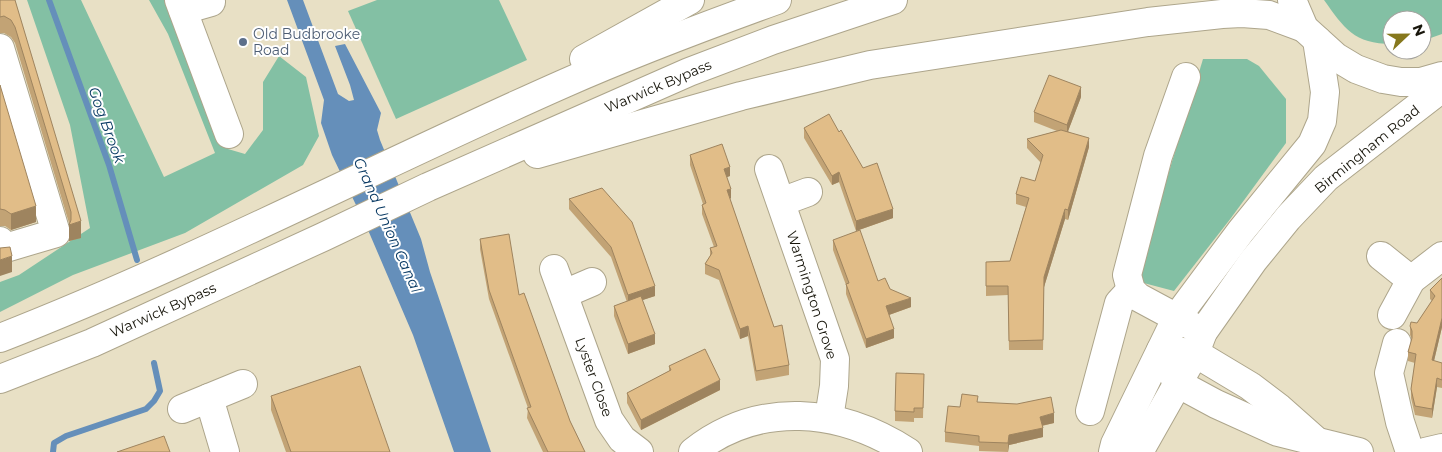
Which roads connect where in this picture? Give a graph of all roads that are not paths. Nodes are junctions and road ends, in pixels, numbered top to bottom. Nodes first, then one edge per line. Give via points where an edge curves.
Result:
1 (690, 0) edge
2 (778, 0) edge
3 (893, 0) edge
4 (1292, 0) edge
5 (211, 2) dead end
6 (181, 5) edge
7 (1311, 34) junction
8 (0, 48) edge
9 (1442, 76) edge
10 (1186, 77) dead end
11 (1442, 88) edge
12 (229, 134) dead end
13 (444, 139) junction
14 (769, 169) dead end
15 (437, 183) junction
16 (808, 192) dead end
17 (781, 202) junction
18 (0, 241) edge
19 (1381, 256) dead end
20 (1442, 256) edge
21 (1411, 280) junction
22 (592, 282) dead end
23 (1131, 290) junction
24 (1392, 315) dead end
25 (1177, 317) junction
26 (0, 338) edge
27 (1199, 343) junction
28 (1397, 343) dead end
29 (1161, 350) junction
30 (0, 379) edge
31 (1178, 383) junction
32 (243, 384) dead end
33 (209, 398) junction
34 (1098, 406) dead end
35 (182, 409) dead end
36 (829, 418) junction
37 (1315, 440) junction
38 (1442, 448) edge
39 (225, 452) edge
40 (639, 452) edge
41 (693, 452) edge
42 (908, 452) edge
43 (1113, 452) edge
44 (1139, 452) edge
45 (1359, 452) edge
46 (1410, 452) edge
47 (1425, 452) edge

1 - 13 main road
2 - 13 main road via 688,32
3 - 15 main road, Warwick Bypass via 689,72
4 - 7 main road
5 - 6 main road
6 - 12 main road
7 - 9 main road via 1336,57 1383,79 1421,82
7 - 15 main road via 1269,15 1222,14 1148,22 870,65 741,96
7 - 25 main road via 1325,92 1322,122 1312,144
8 - 18 main road via 56,233 2,249
10 - 23 main road via 1158,156 1128,268
11 - 27 main road, Birmingham Road via 1326,178 1253,261
13 - 26 main road via 67,312
14 - 17 main road, Warmington Grove
15 - 30 main road, Warwick Bypass via 92,343
16 - 17 main road
17 - 36 main road, Warmington Grove via 834,358
19 - 21 main road
20 - 21 main road
21 - 24 main road
22 - 40 main road, Lyster Close via 559,281 609,420 622,439
23 - 25 main road
23 - 34 main road via 1119,303
25 - 27 main road
25 - 29 main road
27 - 29 main road
27 - 31 main road, Birmingham Road
27 - 37 main road
28 - 46 main road via 1389,372
29 - 31 main road
29 - 43 main road
31 - 37 main road via 1278,432
31 - 44 main road, Birmingham Road
32 - 33 main road
33 - 35 main road
33 - 39 main road
36 - 41 main road via 762,419 720,434
36 - 42 main road via 867,430
37 - 45 main road
38 - 47 main road

